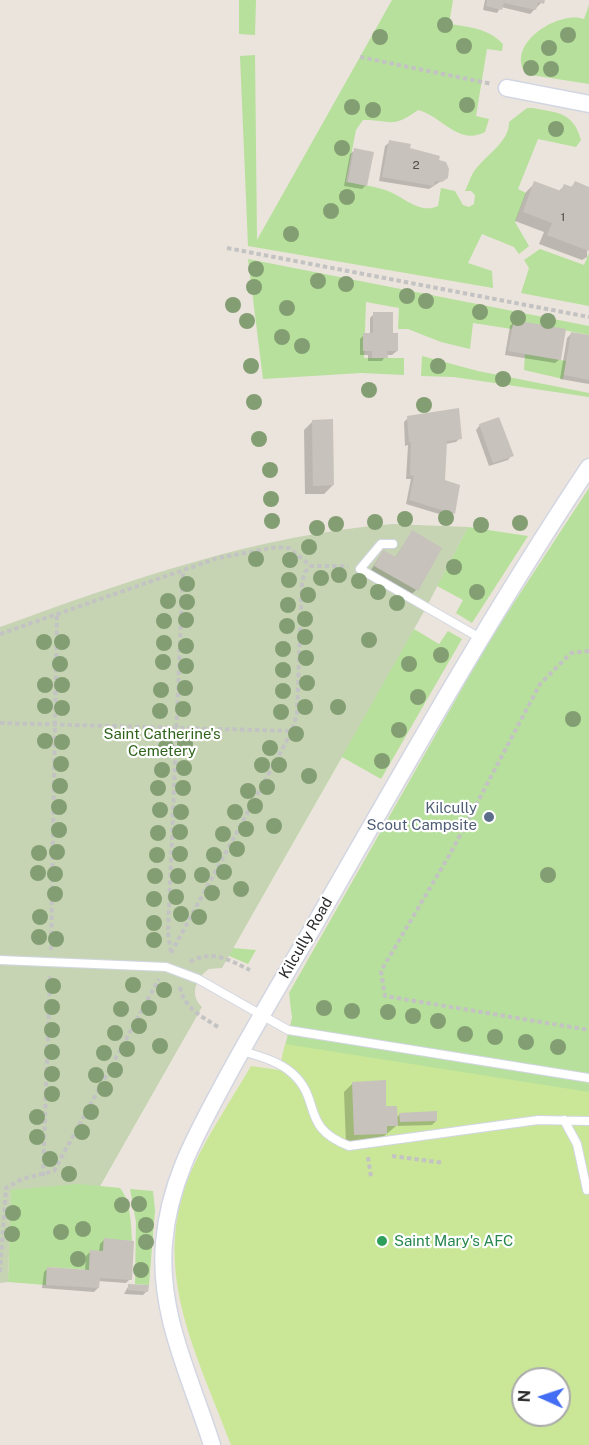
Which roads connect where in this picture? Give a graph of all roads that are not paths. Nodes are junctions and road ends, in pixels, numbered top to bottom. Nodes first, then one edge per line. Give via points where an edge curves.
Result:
1 (507, 88) dead end
2 (589, 104) edge
3 (589, 467) edge
4 (393, 544) dead end
5 (480, 638) junction
6 (0, 960) edge
7 (262, 1015) junction
8 (242, 1051) junction
9 (589, 1078) edge
10 (564, 1120) junction
11 (589, 1121) edge
12 (587, 1190) dead end
13 (212, 1445) edge

1 - 2 street
3 - 5 street, Kilcully Road
4 - 5 lane via 381,544 360,569
5 - 7 street, Kilcully Road
6 - 7 lane via 166,967
7 - 8 street, Kilcully Road
7 - 9 lane via 288,1030
8 - 10 lane via 280,1064 295,1075 322,1132 349,1146 538,1120
8 - 13 street, Kilcully Road via 179,1169 164,1244 168,1312 186,1378
10 - 11 lane
10 - 12 lane via 577,1144

